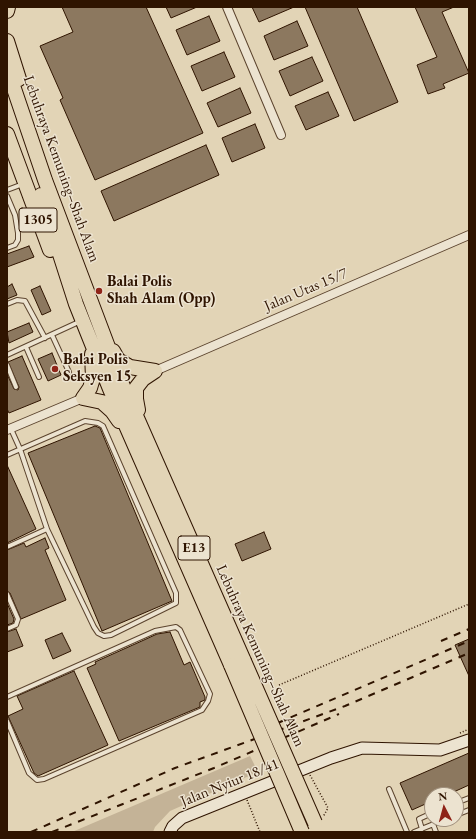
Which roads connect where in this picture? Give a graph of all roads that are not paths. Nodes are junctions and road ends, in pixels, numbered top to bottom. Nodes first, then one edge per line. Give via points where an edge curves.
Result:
1 (8, 7) edge
2 (227, 7) edge
3 (7, 10) edge
4 (7, 41) edge
5 (7, 68) edge
6 (7, 94) edge
7 (7, 134) edge
8 (281, 135) dead end
9 (35, 182) junction
10 (7, 190) edge
11 (7, 196) edge
12 (469, 235) edge
13 (7, 248) edge
14 (88, 292) junction
15 (7, 304) edge
16 (76, 304) joint
17 (83, 321) junction
18 (52, 335) junction
19 (45, 338) junction
20 (90, 338) junction
21 (106, 340) junction
22 (26, 347) junction
23 (7, 355) edge
24 (7, 365) edge
25 (155, 371) junction
26 (69, 372) dead end
27 (39, 377) dead end
28 (16, 387) dead end
29 (83, 398) junction
30 (9, 430) edge
31 (137, 436) junction
32 (20, 449) junction
33 (7, 455) edge
34 (48, 529) junction
35 (7, 547) edge
36 (7, 594) edge
37 (7, 628) edge
38 (237, 663) junction
39 (7, 697) edge
40 (7, 721) edge
41 (469, 740) edge
42 (389, 789) dead end
43 (424, 817) edge
44 (319, 825) edge
45 (426, 827) edge
46 (422, 829) junction
47 (170, 832) edge
48 (302, 832) edge
49 (407, 832) edge
50 (414, 832) edge

1 - 3 highway
2 - 8 street
4 - 14 highway via 67,216
5 - 9 highway, Lebuhraya Kemuning–Shah Alam / E13
6 - 9 highway, Lebuhraya Kemuning–Shah Alam / E13
7 - 9 highway, 1305
9 - 10 lane
9 - 14 highway, Lebuhraya Kemuning–Shah Alam / E13
9 - 16 highway, 1305 via 45,237
11 - 13 lane via 15,215 18,233 15,245
12 - 25 street, Jalan Utas 15/7
14 - 21 highway, Lebuhraya Kemuning–Shah Alam / E13
15 - 19 lane via 17,300 25,301
16 - 17 highway, Lebuhraya Kemuning–Shah Alam / E13
17 - 18 lane
17 - 20 highway, Lebuhraya Kemuning–Shah Alam / E13
18 - 19 lane
18 - 26 lane
19 - 22 lane
20 - 29 highway via 93,378
20 - 31 highway, Lebuhraya Kemuning–Shah Alam / E13
21 - 25 highway via 118,360 130,367
21 - 31 highway, Lebuhraya Kemuning–Shah Alam / E13
22 - 23 lane
22 - 27 lane
24 - 28 lane
25 - 31 highway via 143,379 136,388
29 - 30 street
29 - 31 highway via 102,402
30 - 32 lane
31 - 38 highway, Lebuhraya Kemuning–Shah Alam / E13
32 - 33 lane
32 - 34 lane
32 - 34 lane via 85,421 103,426 176,593 176,603 111,635 104,636 98,633
34 - 35 lane
36 - 37 lane via 18,619 16,624
38 - 44 highway, Lebuhraya Kemuning–Shah Alam / E13, bridge
38 - 48 highway, Lebuhraya Kemuning–Shah Alam / E13, bridge
39 - 40 lane via 155,631 176,626 210,694 202,710 37,780 29,773
41 - 47 street, Jalan Nyiur 18/41 via 440,750 362,748 182,818
42 - 49 lane
43 - 46 lane via 420,819
45 - 46 lane
46 - 50 lane

